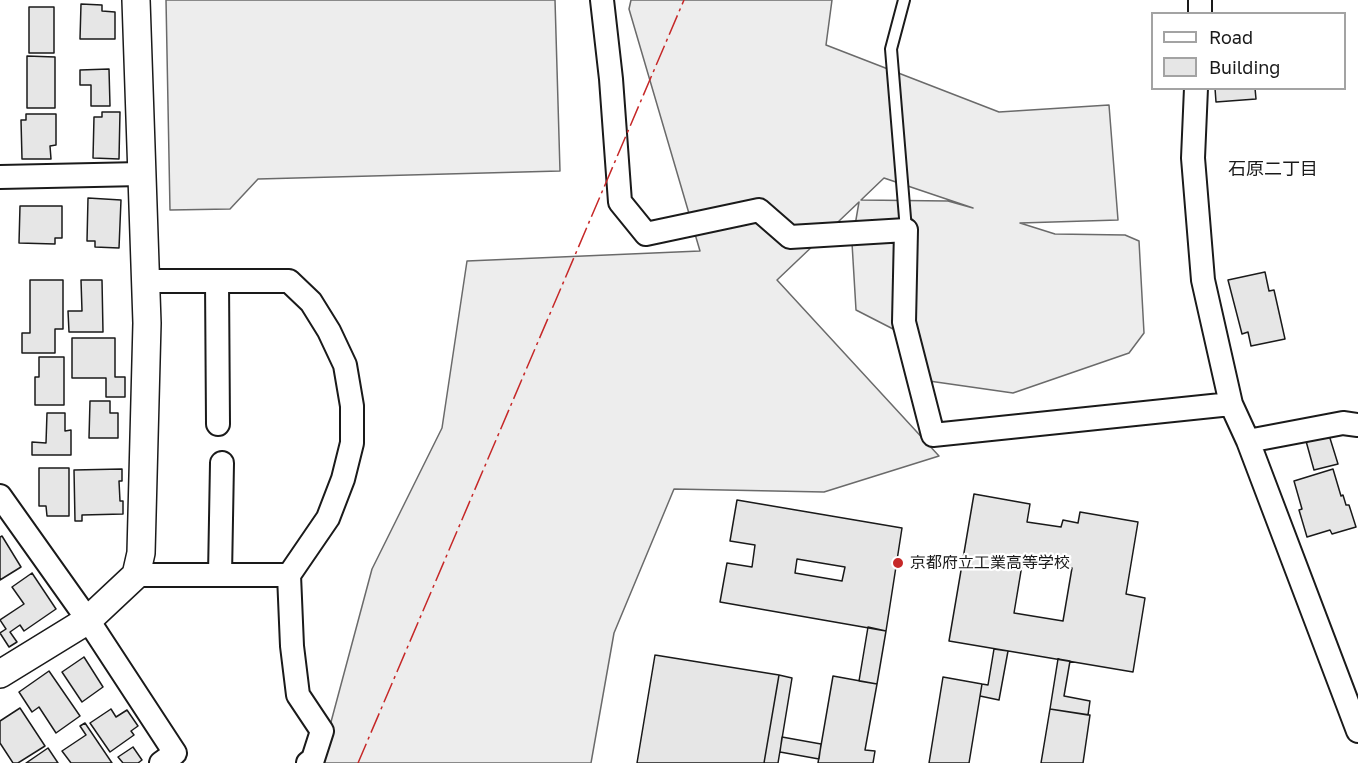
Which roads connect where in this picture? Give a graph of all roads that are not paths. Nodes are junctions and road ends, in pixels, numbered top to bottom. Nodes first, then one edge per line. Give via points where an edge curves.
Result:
1 (136, 0) edge
2 (602, 0) edge
3 (904, 0) edge
4 (1196, 90) edge
5 (141, 174) junction
6 (0, 177) edge
7 (906, 230) junction
8 (146, 280) junction
9 (217, 281) junction
10 (1231, 404) junction
11 (218, 424) dead end
12 (1358, 424) edge
13 (1248, 441) junction
14 (222, 463) dead end
15 (0, 495) edge
16 (136, 574) junction
17 (220, 575) junction
18 (289, 575) junction
19 (88, 621) junction
20 (0, 674) edge
21 (1358, 731) edge
22 (173, 760) edge
23 (308, 763) edge

1 - 5 street
2 - 7 street via 620,202 646,234 759,210 790,237
3 - 7 lane via 891,49
4 - 10 street via 1193,158 1203,280
5 - 6 street
5 - 8 street
7 - 10 street via 904,322 933,435
8 - 9 street
8 - 16 street via 141,553
9 - 11 street
9 - 18 street via 290,280 311,302 345,365 352,406 352,443 343,479 328,518
10 - 13 street
12 - 13 street via 1343,423
13 - 21 street
14 - 17 street
15 - 19 street
16 - 17 street
16 - 19 street
17 - 18 street
18 - 23 street via 298,695 322,731
19 - 20 street
19 - 22 street

